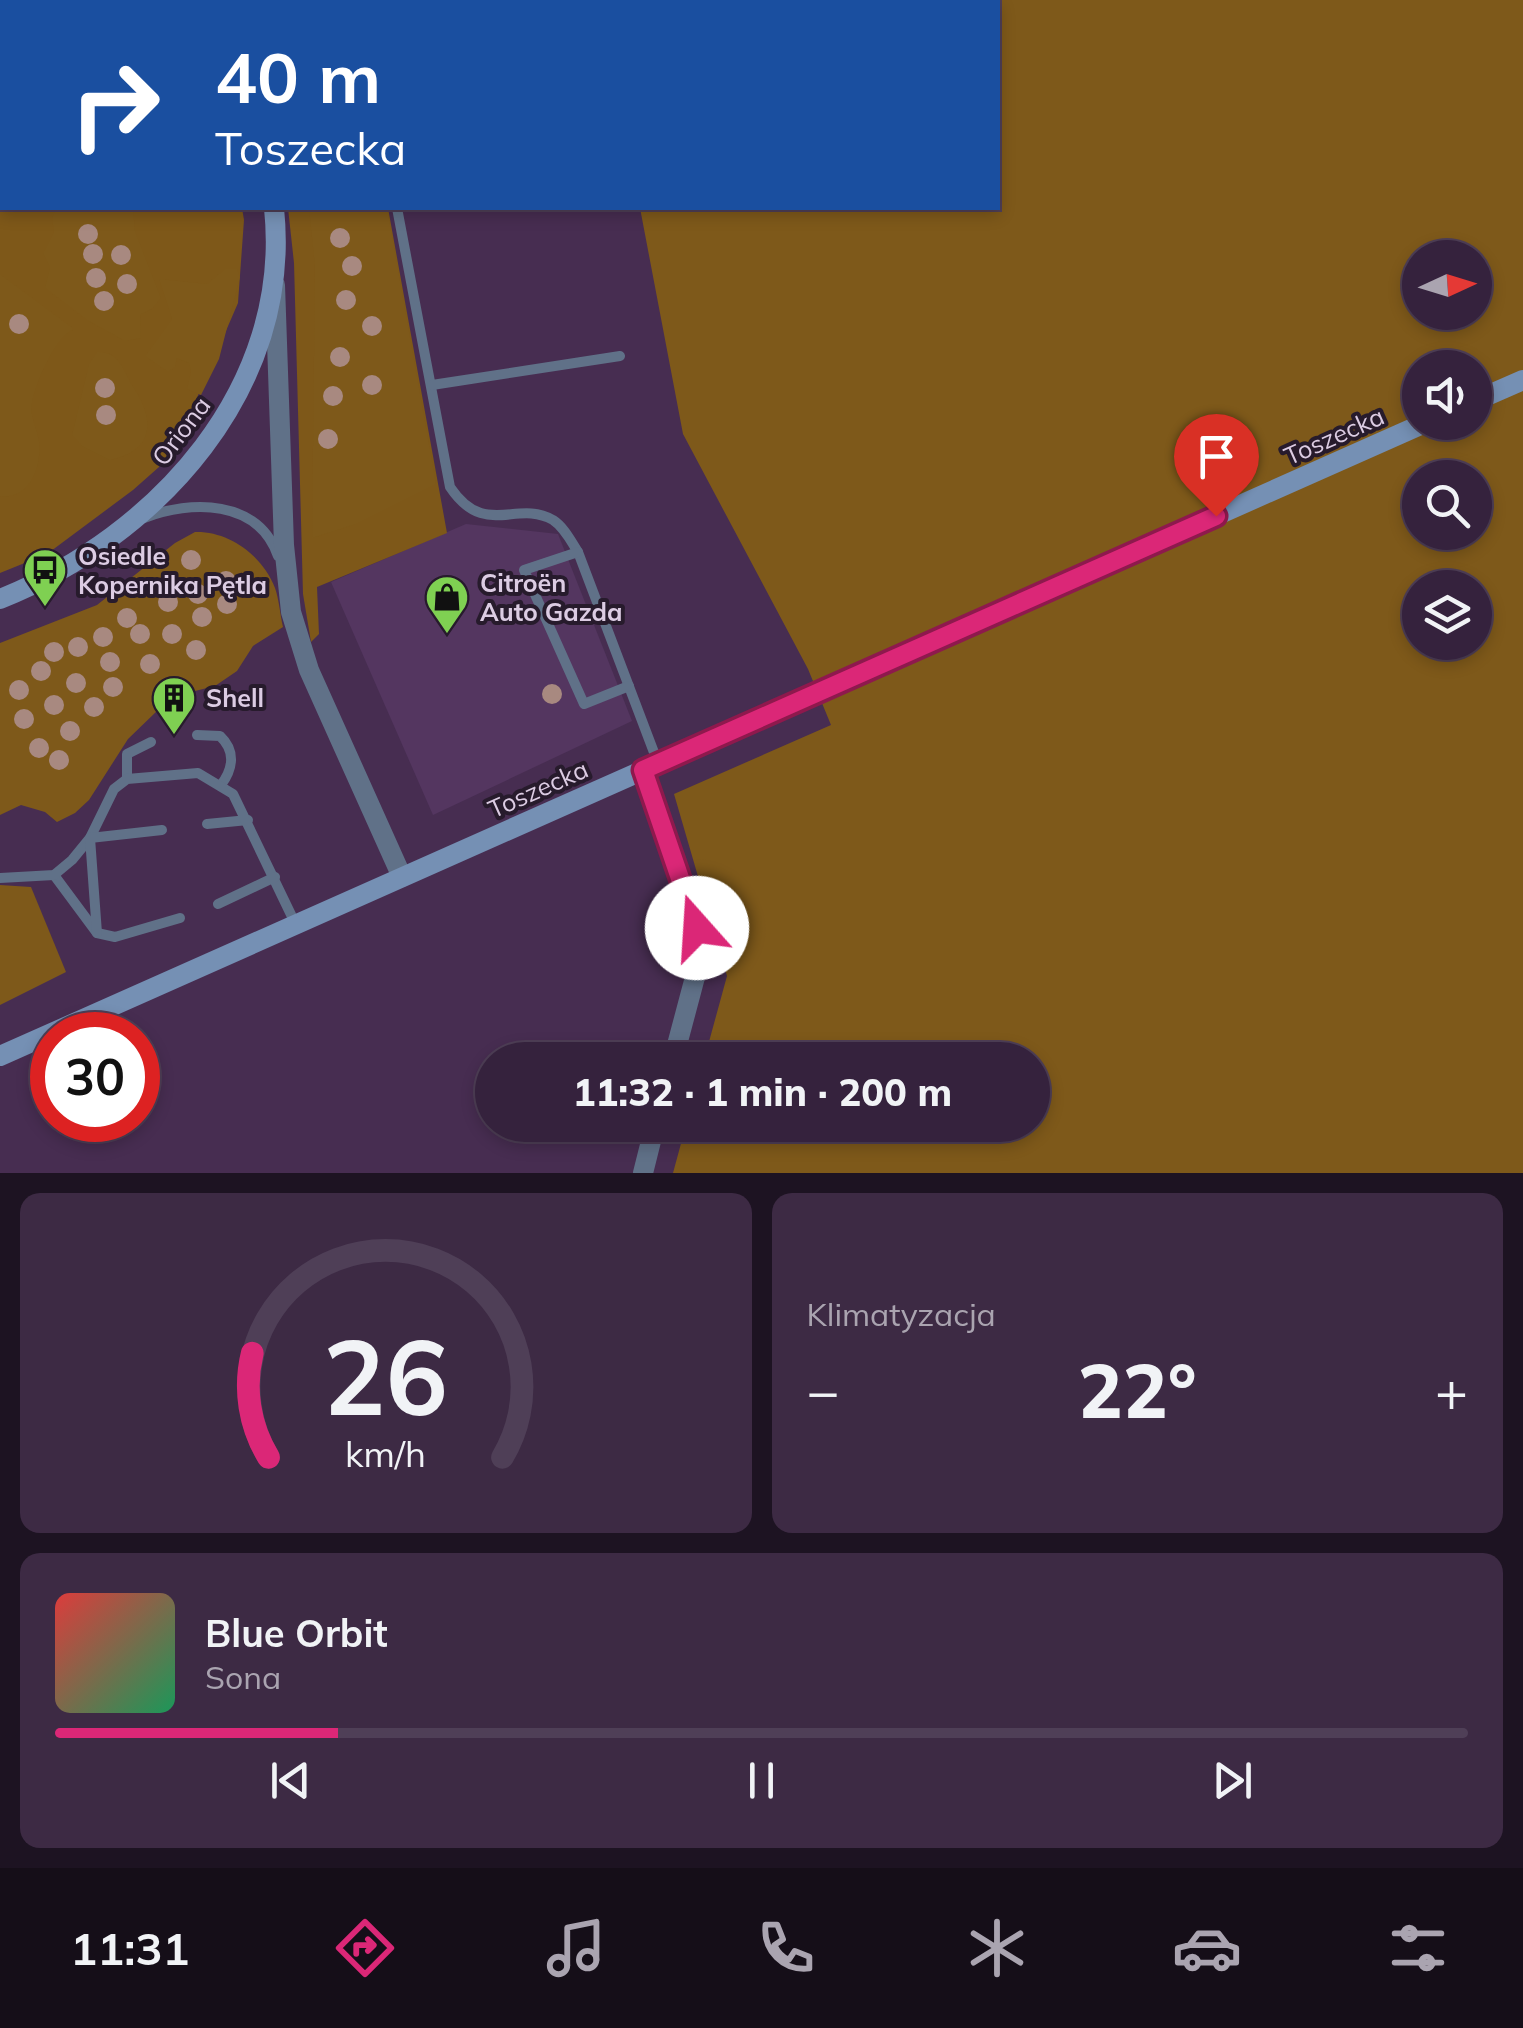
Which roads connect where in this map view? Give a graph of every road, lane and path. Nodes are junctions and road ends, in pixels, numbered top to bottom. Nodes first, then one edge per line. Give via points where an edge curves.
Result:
1 (274, 210) edge
2 (397, 210) edge
3 (274, 273) junction
4 (620, 356) dead end
5 (1523, 380) edge
6 (432, 384) junction
7 (1492, 394) edge
8 (1402, 433) edge
9 (129, 524) junction
10 (578, 552) junction
11 (287, 584) junction
12 (0, 599) edge
13 (629, 686) junction
14 (197, 736) dead end
15 (152, 742) dead end
16 (650, 766) junction
17 (126, 779) junction
18 (222, 785) junction
19 (248, 820) junction
20 (207, 824) dead end
21 (162, 830) dead end
22 (90, 838) junction
23 (54, 875) junction
24 (0, 878) edge
25 (275, 878) junction
26 (402, 878) junction
27 (218, 904) dead end
28 (180, 918) dead end
29 (296, 926) junction
30 (97, 933) junction
31 (678, 1042) edge
32 (0, 1056) edge
33 (650, 1142) edge
34 (642, 1173) edge

1 - 3 main road, Oriona
2 - 6 lane
3 - 9 main road, Oriona via 255,356 224,420 174,484
3 - 11 street
4 - 6 lane
5 - 7 main road
6 - 10 lane via 450,486 458,498 489,516 553,520
8 - 16 main road, Toszecka
9 - 11 lane via 168,509 222,508 267,534
9 - 12 main road, Oriona via 55,574
10 - 13 lane
10 - 13 lane via 524,570 584,704
11 - 26 street via 309,670
13 - 16 lane
14 - 18 lane via 220,736 227,743 232,764
15 - 17 lane via 127,754
16 - 26 main road, Toszecka
16 - 31 street via 703,947
17 - 18 lane via 198,773
17 - 22 lane via 114,789
18 - 19 lane
19 - 20 lane
19 - 25 lane
21 - 22 lane
22 - 23 lane
22 - 30 lane
23 - 24 lane
23 - 30 lane
25 - 27 lane
25 - 29 lane
26 - 29 main road, Toszecka
28 - 30 lane via 114,937
29 - 32 main road, Toszecka
33 - 34 street

